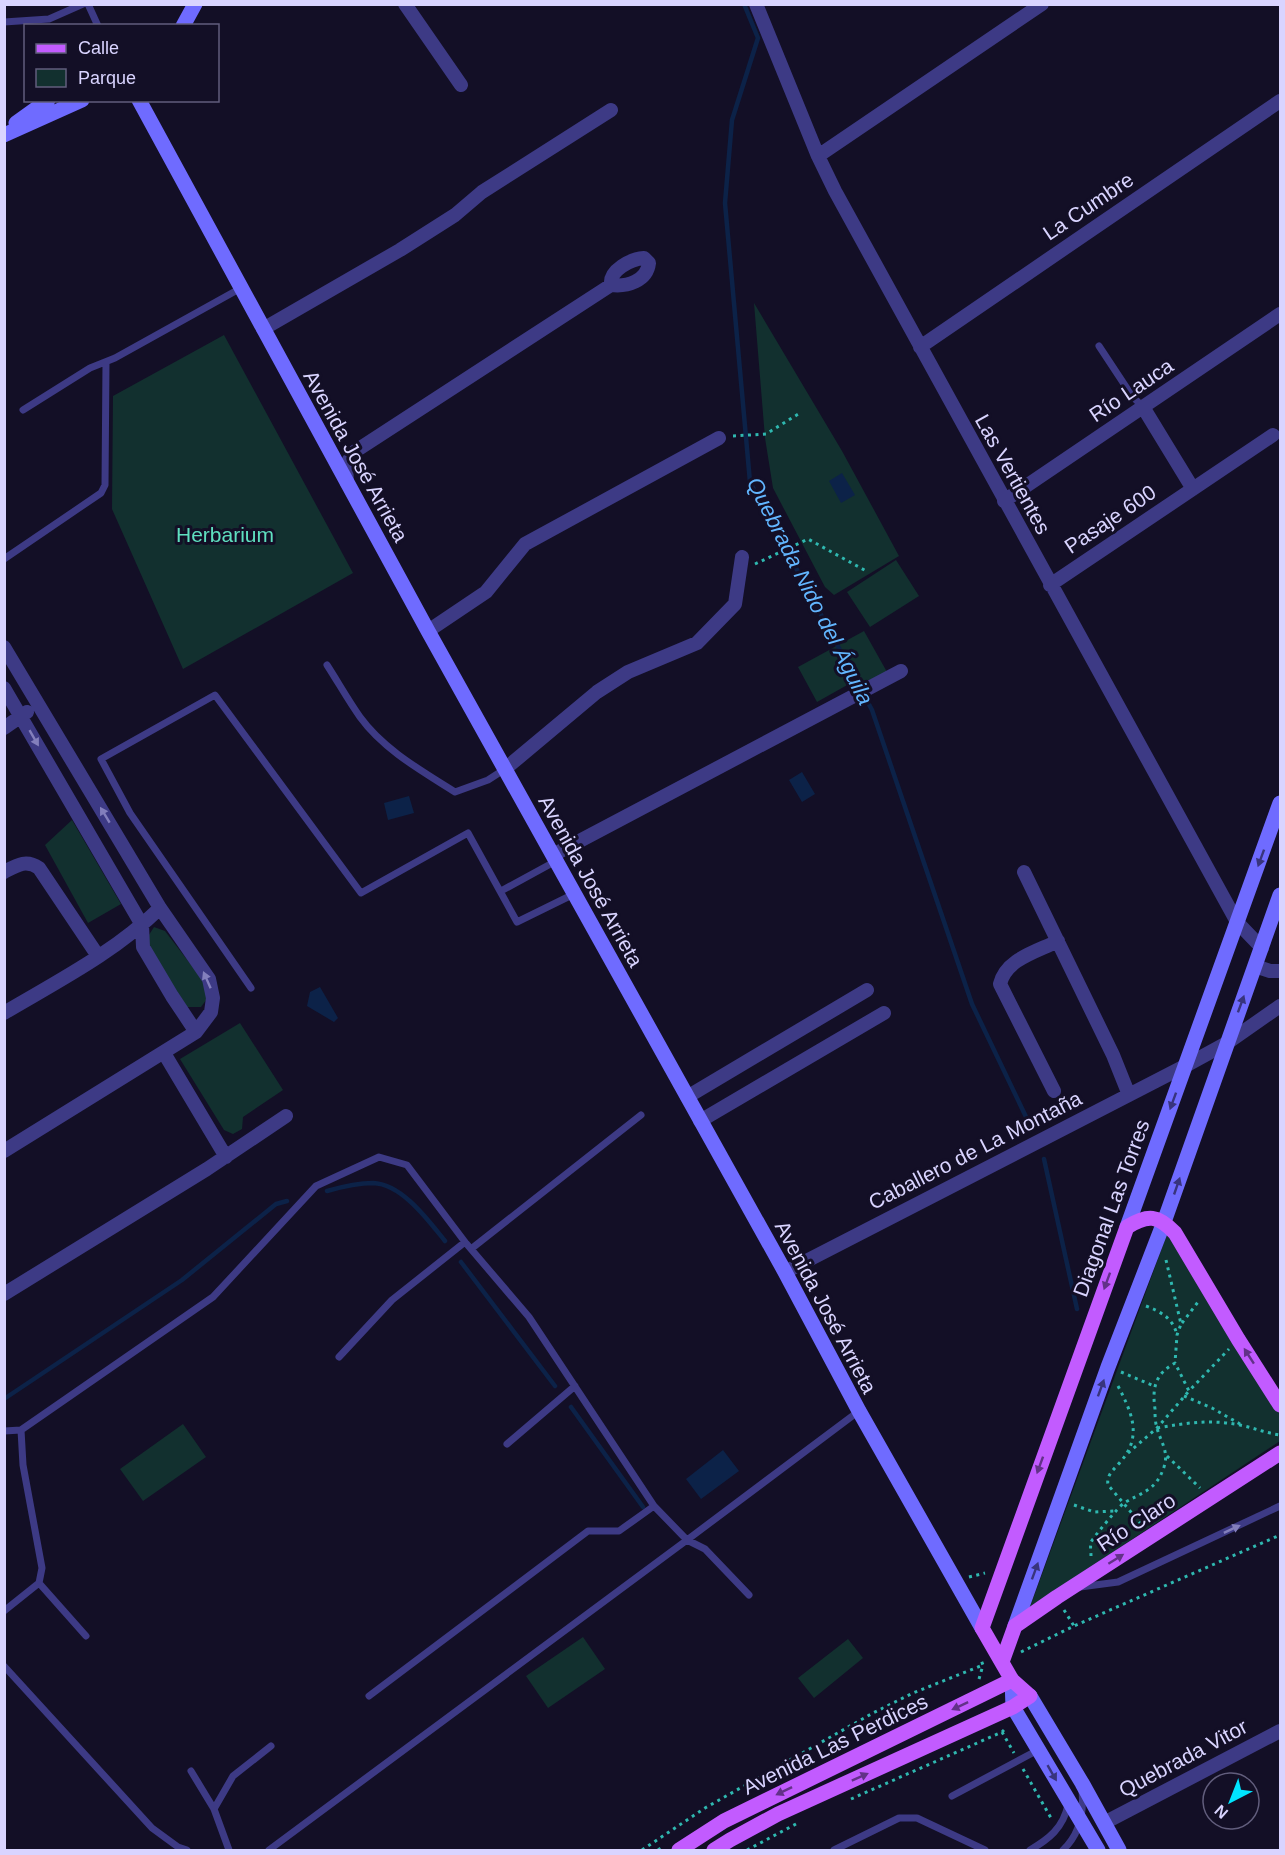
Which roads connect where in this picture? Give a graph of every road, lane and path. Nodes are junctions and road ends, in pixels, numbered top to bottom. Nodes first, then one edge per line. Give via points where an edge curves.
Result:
1 (83, 4) edge
2 (88, 4) edge
3 (195, 4) edge
4 (405, 4) edge
5 (756, 4) edge
6 (1042, 4) edge
7 (4, 22) edge
8 (97, 24) edge
9 (184, 24) edge
10 (461, 85) dead end
11 (1281, 101) edge
12 (45, 102) edge
13 (77, 102) edge
14 (140, 102) edge
15 (611, 110) dead end
16 (4, 134) edge
17 (818, 156) junction
18 (611, 285) dead end
19 (240, 288) junction
20 (1281, 314) edge
21 (263, 329) junction
22 (1099, 346) dead end
23 (920, 347) junction
24 (106, 362) junction
25 (1143, 407) junction
26 (23, 410) dead end
27 (800, 413) dead end
28 (739, 435) dead end
29 (1274, 435) dead end
30 (322, 437) junction
31 (719, 438) dead end
32 (354, 452) junction
33 (347, 484) junction
34 (1193, 489) junction
35 (1004, 501) junction
36 (4, 559) edge
37 (741, 564) joint
38 (868, 572) dead end
39 (1050, 585) junction
40 (428, 631) junction
41 (4, 647) edge
42 (327, 665) dead end
43 (901, 671) dead end
44 (4, 688) edge
45 (38, 702) junction
46 (22, 716) junction
47 (4, 728) edge
48 (505, 769) junction
49 (1281, 803) edge
50 (554, 858) junction
51 (4, 872) edge
52 (1024, 872) dead end
53 (501, 891) junction
54 (574, 894) junction
55 (1281, 895) edge
56 (160, 908) junction
57 (1238, 922) junction
58 (142, 925) junction
59 (1058, 941) junction
60 (1262, 948) junction
61 (98, 956) junction
62 (1256, 966) junction
63 (1281, 971) edge
64 (251, 988) dead end
65 (867, 990) dead end
66 (1281, 1006) edge
67 (4, 1013) edge
68 (884, 1013) dead end
69 (196, 1032) junction
70 (1227, 1043) junction
71 (164, 1053) junction
72 (1185, 1066) junction
73 (1054, 1091) dead end
74 (1129, 1095) junction
75 (687, 1097) junction
76 (641, 1115) dead end
77 (286, 1116) dead end
78 (700, 1121) junction
79 (4, 1151) edge
80 (226, 1156) junction
81 (1164, 1222) junction
82 (1127, 1227) junction
83 (465, 1242) junction
84 (471, 1249) junction
85 (1166, 1252) dead end
86 (785, 1272) junction
87 (1211, 1291) junction
88 (4, 1294) edge
89 (1133, 1301) junction
90 (1181, 1324) junction
91 (1177, 1335) junction
92 (1238, 1339) junction
93 (339, 1357) dead end
94 (1175, 1363) junction
95 (1108, 1367) junction
96 (575, 1386) junction
97 (1154, 1386) junction
98 (1190, 1391) junction
99 (1185, 1396) junction
100 (1281, 1405) edge
101 (859, 1412) junction
102 (1241, 1425) junction
103 (1157, 1428) junction
104 (21, 1430) junction
105 (4, 1431) edge
106 (1281, 1435) edge
107 (507, 1444) dead end
108 (1281, 1453) edge
109 (1126, 1454) junction
110 (1167, 1456) junction
111 (1062, 1497) junction
112 (1211, 1499) junction
113 (1123, 1503) junction
114 (654, 1506) junction
115 (1281, 1506) edge
116 (1116, 1510) junction
117 (1281, 1535) edge
118 (1153, 1536) junction
119 (687, 1540) junction
120 (1093, 1574) junction
121 (39, 1583) junction
122 (1069, 1589) junction
123 (749, 1595) dead end
124 (4, 1611) edge
125 (1015, 1626) junction
126 (1074, 1626) dead end
127 (982, 1628) junction
128 (86, 1636) dead end
129 (1002, 1662) junction
130 (4, 1666) edge
131 (1012, 1680) junction
132 (977, 1683) dead end
133 (369, 1696) dead end
134 (1030, 1696) junction
135 (1013, 1707) junction
136 (994, 1716) junction
137 (1281, 1731) edge
138 (271, 1746) dead end
139 (1038, 1750) junction
140 (1018, 1761) junction
141 (191, 1771) dead end
142 (1082, 1783) junction
143 (952, 1796) dead end
144 (1069, 1802) junction
145 (214, 1809) junction
146 (1080, 1821) junction
147 (1104, 1823) junction
148 (1057, 1830) junction
149 (228, 1850) edge
150 (187, 1851) edge
151 (269, 1851) edge
152 (642, 1851) edge
153 (679, 1851) edge
154 (714, 1851) edge
155 (834, 1851) edge
156 (985, 1851) edge
157 (1030, 1851) edge
158 (1063, 1851) edge
159 (1098, 1851) edge
160 (1119, 1851) edge

1 - 7 lane via 49,19
2 - 8 lane
3 - 9 street
4 - 10 street
5 - 17 street, Las Vertientes
6 - 17 street
11 - 23 street, La Cumbre
12 - 16 street
13 - 16 street
14 - 19 street, Avenida José Arrieta
15 - 21 street via 400,250
17 - 23 street, Las Vertientes
18 - 32 street
19 - 21 street, Avenida José Arrieta
19 - 24 lane
20 - 25 street, Río Lauca
21 - 30 street, Avenida José Arrieta
22 - 25 lane
23 - 35 street, Las Vertientes
24 - 26 lane
24 - 36 lane via 105,485 101,493
25 - 34 street
25 - 35 street, Río Lauca
27 - 28 path via 766,434
29 - 34 street, Pasaje 600
30 - 32 street via 339,452
30 - 33 street, Avenida José Arrieta
31 - 40 street via 525,544 486,592
32 - 33 street via 346,465
33 - 40 street, Avenida José Arrieta
34 - 39 street, Pasaje 600
35 - 39 street, Las Vertientes
37 - 38 path via 776,555 808,538
37 - 48 street via 735,604 697,643 628,672 597,692
39 - 57 street, Las Vertientes
40 - 48 street, Avenida José Arrieta
41 - 45 street
42 - 48 lane via 361,718 385,743 455,792
43 - 50 street
44 - 46 street
45 - 46 street
56 -> 45 street
46 - 47 street
46 -> 58 street
48 - 50 street, Avenida José Arrieta
49 -> 57 street, Diagonal Las Torres
50 - 53 lane
50 - 54 street, Avenida José Arrieta
51 - 61 street via 28,862 39,868
52 - 59 street
53 - 54 lane via 517,922
53 - 64 lane via 468,833 361,893 215,695 101,759 130,813
54 - 75 street, Avenida José Arrieta
55 - 60 street
56 - 58 street
69 -> 56 street via 211,1012 209,979
57 - 60 street, Las Vertientes
57 - 72 street, Diagonal Las Torres
58 - 61 street
58 - 69 street via 143,946
59 - 73 street via 1011,964 1000,984
59 - 74 street
60 - 62 street
61 - 67 street
62 - 63 street
70 -> 62 street
65 - 75 street
66 - 70 street
68 - 78 street
69 - 71 street
70 - 72 street
81 -> 70 street
71 - 79 street
71 - 80 street
72 - 74 street, Caballero de La Montaña
72 -> 82 street, Diagonal Las Torres
74 - 86 street, Caballero de La Montaña
75 - 78 street, Avenida José Arrieta
76 - 84 lane
77 - 80 street
78 - 86 street, Avenida José Arrieta
80 - 88 street
81 - 82 main road via 1144,1218
81 - 87 main road
81 - 89 street
82 -> 127 main road, Diagonal Las Torres
83 - 84 lane
83 - 93 lane via 392,1300
83 - 104 lane via 406,1165 379,1157 316,1186 213,1298
84 - 96 lane via 529,1317
85 - 90 path
86 - 101 street, Avenida José Arrieta
87 - 90 path via 1194,1305
87 - 92 main road
89 - 91 path via 1165,1315
89 - 95 street
90 - 91 path
91 - 94 path
92 - 98 path
100 -> 92 main road
94 - 97 path via 1161,1373
94 - 98 path
95 - 97 path
95 - 109 path via 1131,1414 1133,1432
111 -> 95 street
96 - 107 lane
96 - 114 lane
97 - 103 path
98 - 99 path
99 - 102 path
99 - 103 path
101 - 119 lane
101 - 127 street, Avenida José Arrieta
102 - 103 path via 1200,1420
102 - 106 path
103 - 109 path
103 - 110 path
104 - 105 lane
104 - 121 lane via 23,1465 42,1568
108 - 112 main road, Río Claro
109 - 113 path via 1107,1479
110 - 112 path
110 - 113 path via 1154,1485
111 - 116 path via 1088,1511
125 -> 111 street
112 - 118 main road, Río Claro
113 - 116 path
113 - 118 path
114 - 119 lane
114 - 133 lane via 619,1531 588,1532
122 -> 115 lane via 1118,1582
116 - 120 path via 1091,1541
117 - 126 path
120 -> 118 main road, Río Claro
119 - 123 lane via 705,1549
119 - 151 lane
120 - 122 main road, Río Claro
121 - 124 lane
121 - 128 lane
122 - 125 main road, Río Claro
125 - 129 main road
127 - 129 main road, Avenida José Arrieta
129 - 131 main road, Avenida José Arrieta
130 - 150 lane via 152,1828
131 - 134 main road, Avenida José Arrieta
131 - 135 street, Avenida José Arrieta
131 -> 153 main road, Avenida Las Perdices via 724,1821
132 - 152 path via 983,1665 913,1692 705,1808
134 - 135 main road, Avenida Las Perdices
134 - 142 street, Avenida José Arrieta
135 - 136 main road, Avenida Las Perdices
135 - 139 street, Avenida José Arrieta
136 - 140 path
154 -> 136 main road, Avenida Las Perdices via 778,1814
137 - 147 street, Quebrada Vitor
138 - 145 lane via 233,1776
139 - 140 lane
139 -> 144 street, Avenida José Arrieta
140 - 143 lane
140 - 148 path
141 - 145 lane
142 - 146 lane
142 - 147 street, Avenida José Arrieta
144 - 146 street, Avenida José Arrieta
144 - 148 lane
145 - 149 lane
146 - 158 lane
146 - 159 street, Avenida José Arrieta
147 - 160 street, Avenida José Arrieta
148 - 157 lane
155 - 156 lane via 899,1818 917,1818

